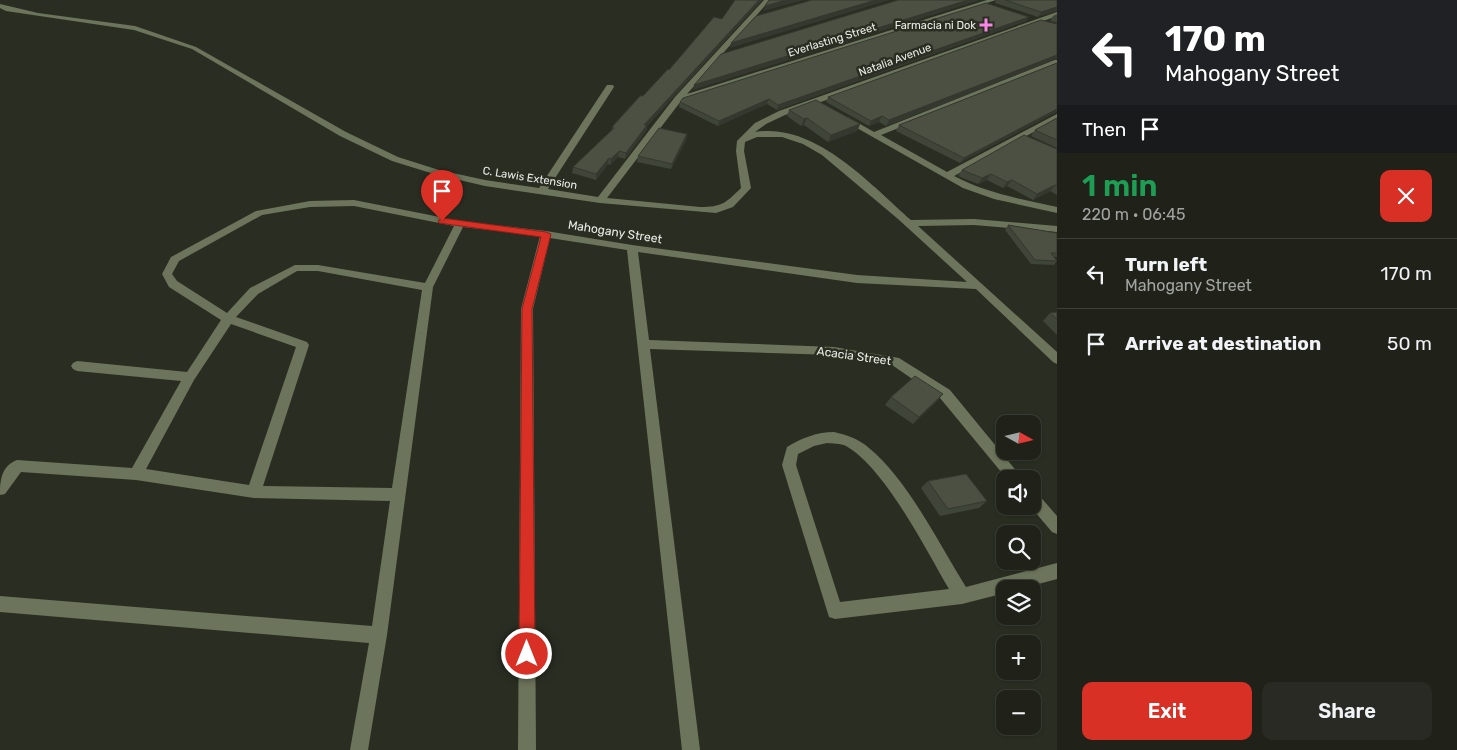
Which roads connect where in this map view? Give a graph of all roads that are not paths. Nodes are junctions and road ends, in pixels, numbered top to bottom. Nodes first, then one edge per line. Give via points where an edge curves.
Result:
1 (767, 0) edge
2 (975, 0) edge
3 (984, 3) junction
4 (993, 3) edge
5 (0, 6) edge
6 (763, 14) edge
7 (1057, 14) edge
8 (753, 17) junction
9 (1028, 18) edge
10 (1037, 20) junction
11 (1050, 25) edge
12 (727, 53) edge
13 (718, 56) junction
14 (1057, 62) edge
15 (610, 87) dead end
16 (678, 99) junction
17 (814, 101) junction
18 (824, 107) edge
19 (840, 116) edge
20 (1057, 116) edge
21 (874, 135) junction
22 (747, 136) junction
23 (947, 176) junction
24 (542, 192) junction
25 (600, 200) junction
26 (1057, 210) edge
27 (460, 224) junction
28 (910, 224) junction
29 (1055, 230) edge
30 (546, 234) junction
31 (632, 248) junction
32 (979, 286) junction
33 (428, 287) junction
34 (228, 319) junction
35 (642, 344) junction
36 (1057, 359) edge
37 (77, 366) dead end
38 (190, 377) junction
39 (1008, 470) edge
40 (136, 474) junction
41 (0, 488) edge
42 (254, 492) junction
43 (399, 495) junction
44 (1041, 508) edge
45 (1057, 527) edge
46 (1057, 571) edge
47 (962, 596) junction
48 (0, 604) edge
49 (379, 635) junction
50 (359, 750) edge
51 (527, 750) edge
52 (691, 750) edge

1 - 8 street
2 - 3 street
3 - 4 street, Everlasting Street
3 - 16 street, Everlasting Street
5 - 24 street, C. Lawis Extension via 38,15 135,28 163,37 194,48 343,134 395,158 437,172
6 - 8 street
7 - 10 street, Natalia Avenue
8 - 13 street
9 - 10 street
10 - 11 street
10 - 17 street, Natalia Avenue
12 - 13 street
13 - 16 street
14 - 21 street
15 - 24 street
16 - 25 street
17 - 18 street
17 - 22 street, Natalia Avenue via 759,123
19 - 21 street
20 - 23 street via 1024,138
21 - 23 street
22 - 25 street, C. Lawis Extension via 741,141 740,151 746,188 730,205 716,210 700,210
22 - 28 street via 775,134 808,142 831,157
23 - 26 street via 997,197
24 - 25 street, C. Lawis Extension
27 - 30 street, Mahogany Street
27 - 33 street
27 - 34 street, Mahogany Street via 354,204 310,204 259,213 175,259 167,274 173,284
28 - 29 street via 974,222
28 - 32 street
30 - 31 street, Mahogany Street
30 - 51 street via 527,309
31 - 32 street, Mahogany Street via 857,279
31 - 35 street
32 - 36 street
33 - 34 street via 318,268 295,268 254,291
33 - 43 street
34 - 38 street
34 - 42 street via 304,345
35 - 39 street, Acacia Street via 834,351 894,361 945,394
35 - 52 street
37 - 38 street
38 - 40 street
40 - 41 street via 17,466
40 - 42 street
42 - 43 street
43 - 49 street
44 - 45 street
46 - 47 street
47 - 47 street via 835,611 789,465 792,452 805,442 830,437 850,442 868,453 905,503
48 - 49 street
49 - 50 street

